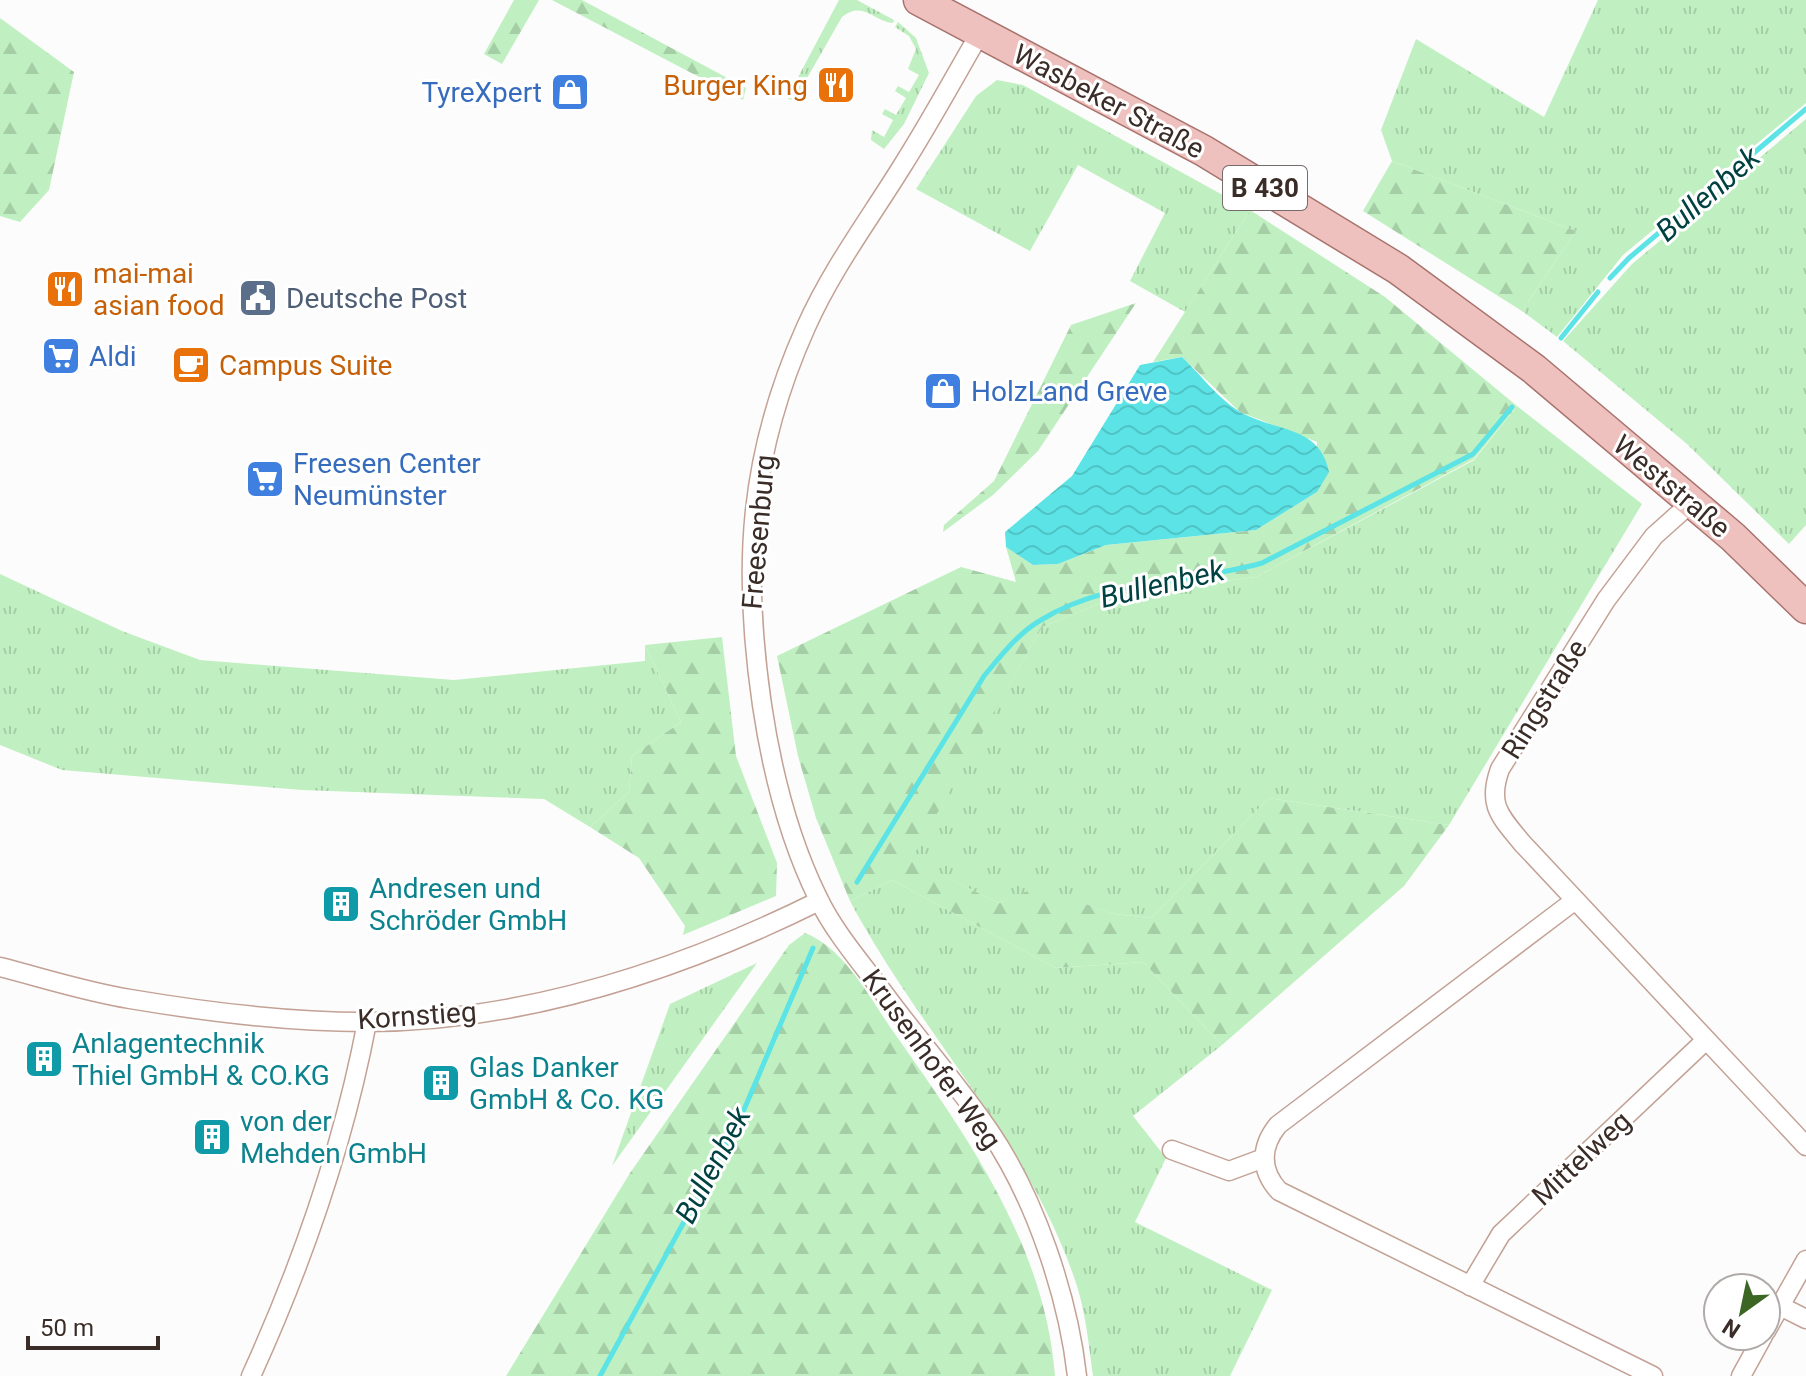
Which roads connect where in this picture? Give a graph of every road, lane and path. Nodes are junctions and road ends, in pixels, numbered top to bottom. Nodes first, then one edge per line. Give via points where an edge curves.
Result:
1 (919, 0) edge
2 (980, 33) junction
3 (1534, 369) joint
4 (1691, 503) junction
5 (1806, 608) edge
6 (819, 901) junction
7 (1574, 901) junction
8 (837, 928) joint
9 (0, 967) edge
10 (367, 1022) junction
11 (1706, 1040) junction
12 (1806, 1146) edge
13 (1172, 1150) dead end
14 (1264, 1158) junction
15 (1806, 1260) edge
16 (1470, 1286) junction
17 (1782, 1302) edge
18 (1782, 1307) edge
19 (1806, 1319) edge
20 (1755, 1352) edge
21 (251, 1376) edge
22 (1077, 1376) edge
23 (1653, 1376) edge
24 (1741, 1376) edge

1 - 2 main road, Wasbeker Straße / B 430
2 - 3 main road, Wasbeker Straße / B 430 via 1204,151 1398,269
2 - 6 street, Freesenburg via 901,168 841,255 772,412 757,482 751,627 770,759 789,827
3 - 4 main road, Weststraße / B 430
4 - 5 main road, Weststraße / B 430
4 - 7 street, Ringstraße via 1654,536 1606,600 1500,769 1493,789 1498,814
6 - 8 street, Freesenburg
6 - 10 street, Kornstieg via 681,963 573,995 479,1012
7 - 11 street, Ringstraße
7 - 14 street via 1278,1125
8 - 22 street, Krusenhofer Weg via 992,1135 1034,1217 1061,1297
9 - 10 street, Kornstieg via 126,998 231,1014
10 - 21 street via 318,1207
11 - 12 street, Ringstraße
11 - 16 street, Mittelweg via 1501,1234
13 - 14 street via 1229,1171
14 - 16 street via 1269,1180 1279,1191
15 - 17 street
16 - 23 street
18 - 19 street
20 - 24 street

